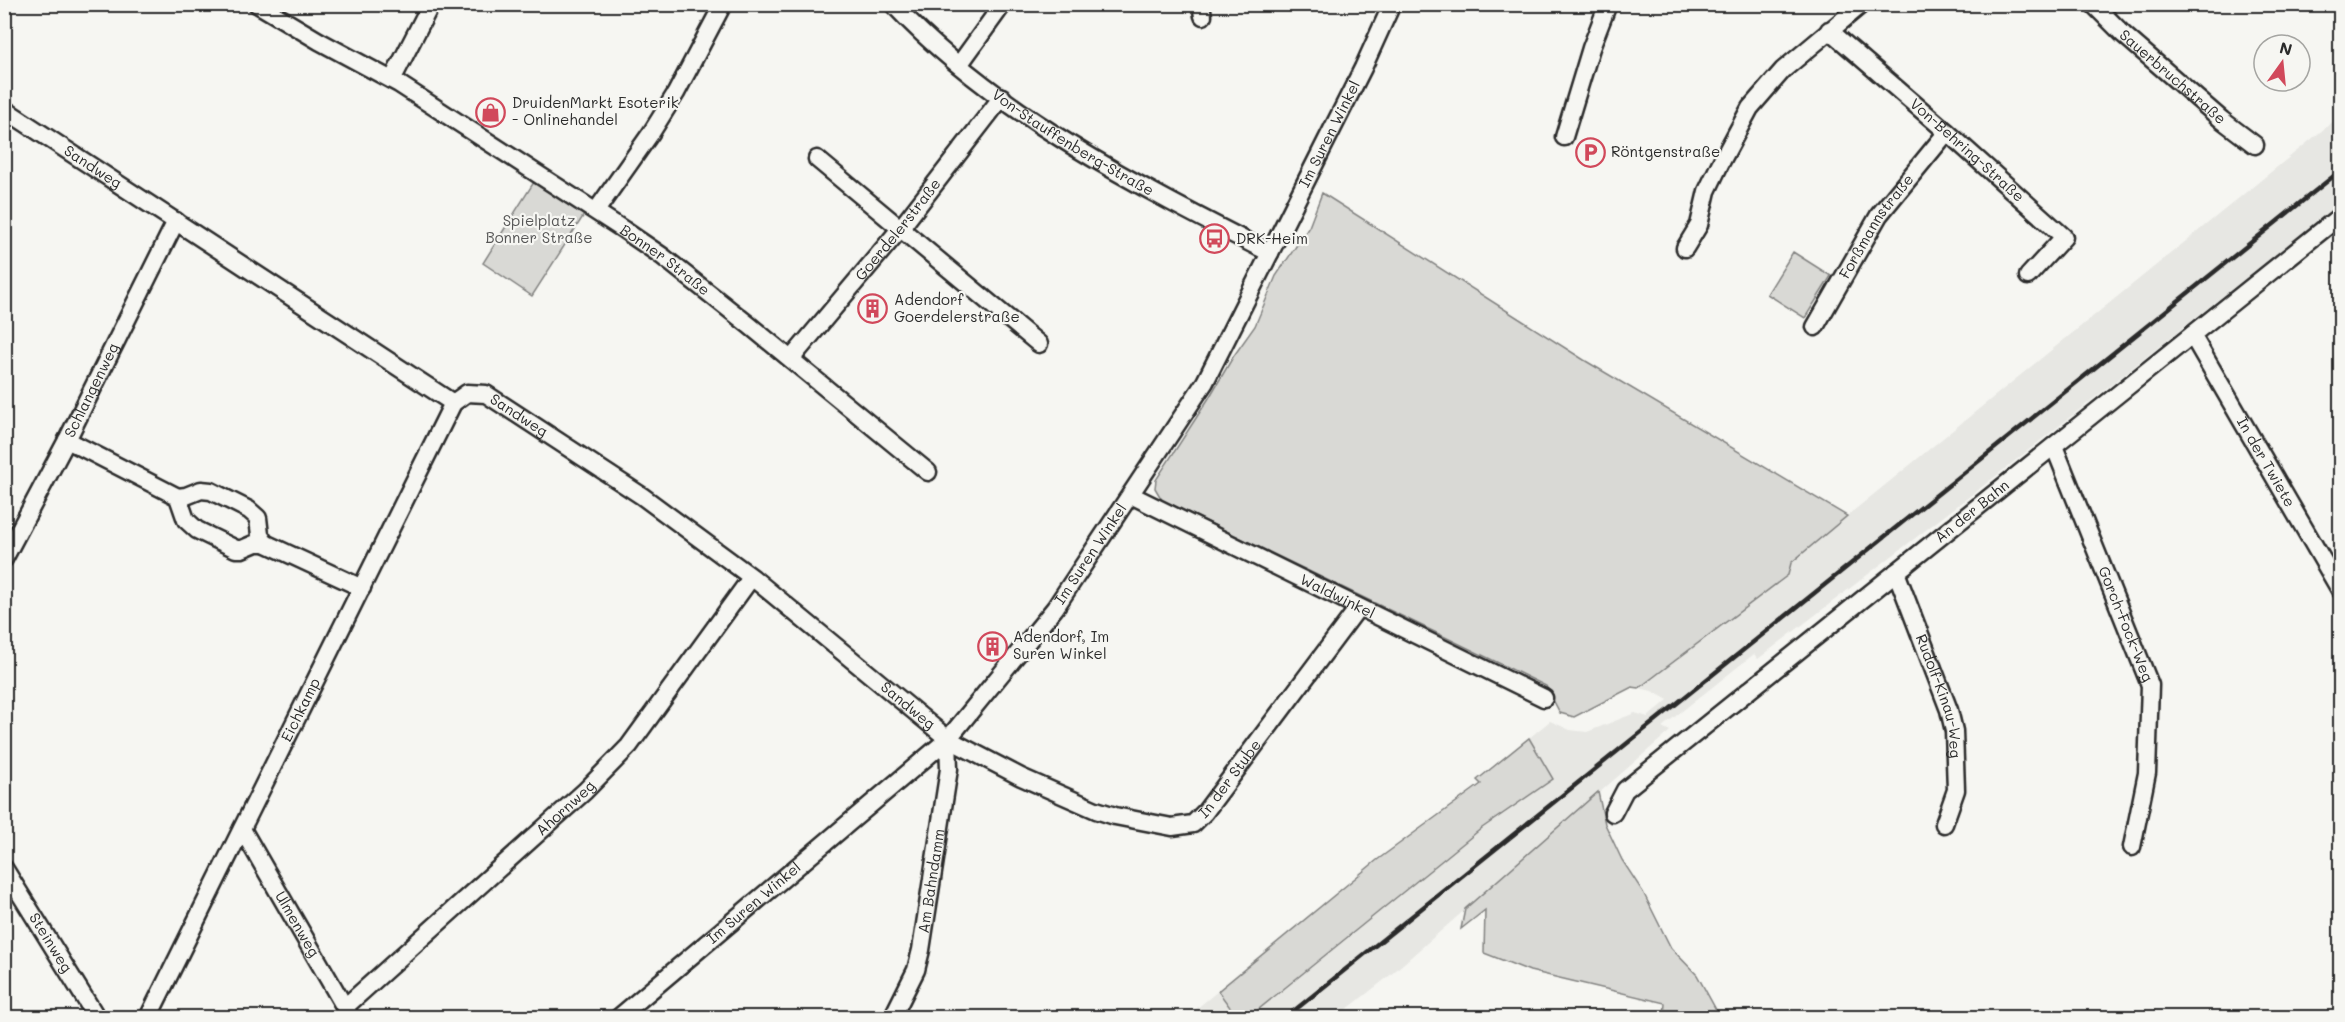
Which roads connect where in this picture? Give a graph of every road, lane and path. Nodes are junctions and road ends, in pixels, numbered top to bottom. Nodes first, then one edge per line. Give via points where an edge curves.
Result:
1 (256, 4) edge
2 (431, 4) edge
3 (723, 4) edge
4 (893, 4) edge
5 (1003, 4) edge
6 (1392, 4) edge
7 (1608, 4) edge
8 (1862, 4) edge
9 (2093, 4) edge
10 (1829, 30) junction
11 (959, 65) junction
12 (392, 80) junction
13 (1002, 97) junction
14 (4, 109) edge
15 (1947, 132) junction
16 (1564, 137) dead end
17 (2255, 145) dead end
18 (818, 159) dead end
19 (596, 211) junction
20 (2340, 216) edge
21 (176, 221) junction
22 (900, 229) junction
23 (1685, 248) dead end
24 (1270, 253) junction
25 (2028, 276) dead end
26 (1815, 327) dead end
27 (2192, 335) junction
28 (1040, 344) dead end
29 (791, 359) junction
30 (453, 403) junction
31 (67, 441) junction
32 (2054, 446) junction
33 (928, 472) dead end
34 (1131, 495) junction
35 (178, 497) junction
36 (265, 543) junction
37 (4, 559) edge
38 (1896, 572) junction
39 (751, 578) junction
40 (362, 588) junction
41 (2340, 590) edge
42 (1358, 608) junction
43 (1544, 698) dead end
44 (948, 739) junction
45 (1612, 813) dead end
46 (1944, 824) dead end
47 (242, 829) junction
48 (2132, 847) dead end
49 (4, 868) edge
50 (348, 1012) edge
51 (97, 1017) edge
52 (148, 1017) edge
53 (618, 1017) edge
54 (892, 1017) edge

1 - 12 street, Bonner Straße
2 - 12 street
3 - 19 street via 672,99
4 - 11 street, Von-Stauffenberg-Straße
5 - 11 street
6 - 24 street, Im Suren Winkel
7 - 16 street
8 - 10 street
9 - 17 street, Sauerbruchstraße
10 - 15 street, Von-Behring-Straße
10 - 23 street via 1783,70 1750,108 1707,191 1699,225
11 - 13 street, Von-Stauffenberg-Straße
12 - 19 street, Bonner Straße
13 - 22 street, Goerdelerstraße
13 - 24 street, Von-Stauffenberg-Straße via 1134,182
14 - 21 street, Sandweg
15 - 25 street, Von-Behring-Straße via 2064,237
15 - 26 street, Forßmannstraße via 1879,215
18 - 22 street
19 - 29 street, Bonner Straße via 662,256
20 - 27 street, An der Bahn
21 - 30 street, Sandweg
21 - 31 street, Schlangenweg
22 - 28 street
22 - 29 street, Goerdelerstraße
24 - 34 street, Im Suren Winkel via 1205,382
27 - 32 street, An der Bahn
27 - 41 street, In der Twiete
29 - 33 street, Bonner Straße
30 - 39 street, Sandweg via 467,393 486,394 642,495
30 - 40 street, Eichkamp
31 - 35 street
31 - 37 street, Schlangenweg
32 - 38 street, An der Bahn
32 - 48 street, Gorch-Fock-Weg via 2150,685 2147,773
34 - 42 street, Waldwinkel
34 - 44 street, Im Suren Winkel via 1054,608
35 - 36 street via 186,520 197,530 236,549
35 - 36 street via 206,490 249,510 258,518
36 - 40 street
38 - 45 street, An der Bahn via 1624,790
38 - 46 street, Rudolf-Kinau-Weg via 1954,731 1956,790
39 - 44 street, Sandweg
39 - 50 street, Ahornweg via 613,763
40 - 47 street, Eichkamp
42 - 43 street, Waldwinkel
42 - 44 street, In der Stube via 1201,817 1184,827 1096,810
44 - 53 street, Im Suren Winkel
44 - 54 street, Am Bahndamm via 949,769 921,950 909,986
47 - 50 street, Ulmenweg
47 - 52 street, Eichkamp
49 - 51 street, Steinweg

